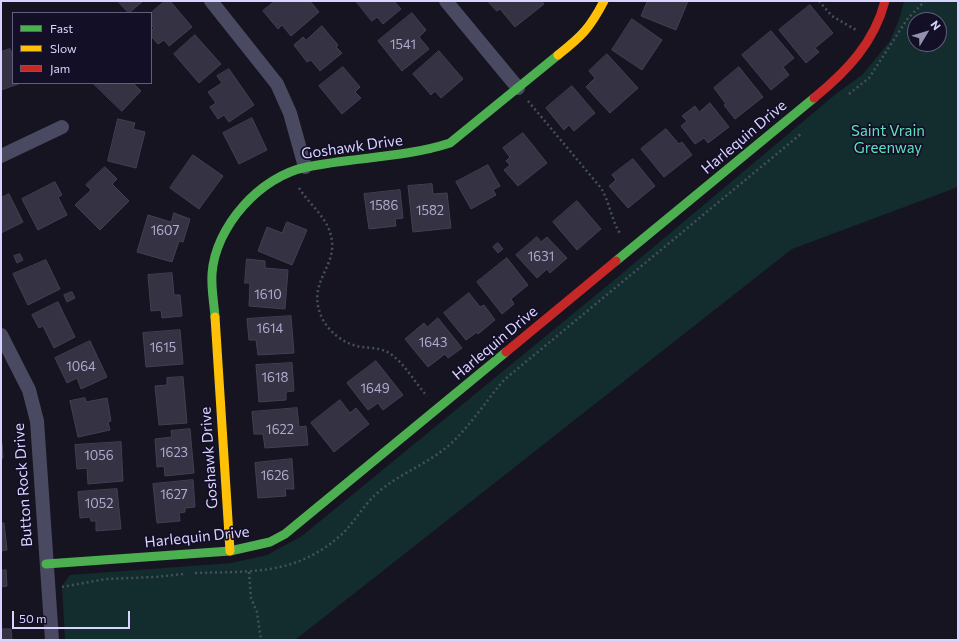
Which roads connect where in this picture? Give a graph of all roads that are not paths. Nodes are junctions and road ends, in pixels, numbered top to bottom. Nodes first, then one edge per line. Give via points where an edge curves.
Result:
1 (211, 1) edge
2 (446, 1) edge
3 (604, 1) edge
4 (885, 1) edge
5 (518, 88) junction
6 (62, 127) dead end
7 (1, 156) edge
8 (305, 167) junction
9 (1, 335) edge
10 (230, 551) junction
11 (46, 564) junction
12 (52, 640) edge

1 - 8 street via 278,84 290,114
2 - 5 street
3 - 5 street, Goshawk Drive via 593,23 580,37
4 - 10 street, Harlequin Drive via 880,20 871,38 863,51 837,79 284,534 270,542
5 - 8 street, Goshawk Drive via 459,137 443,146 421,152
6 - 7 street
8 - 10 street, Goshawk Drive via 259,189 248,198 220,241 212,274 211,292
9 - 11 street, Button Rock Drive via 29,390 34,406
10 - 11 street, Harlequin Drive
11 - 12 street, Button Rock Drive

